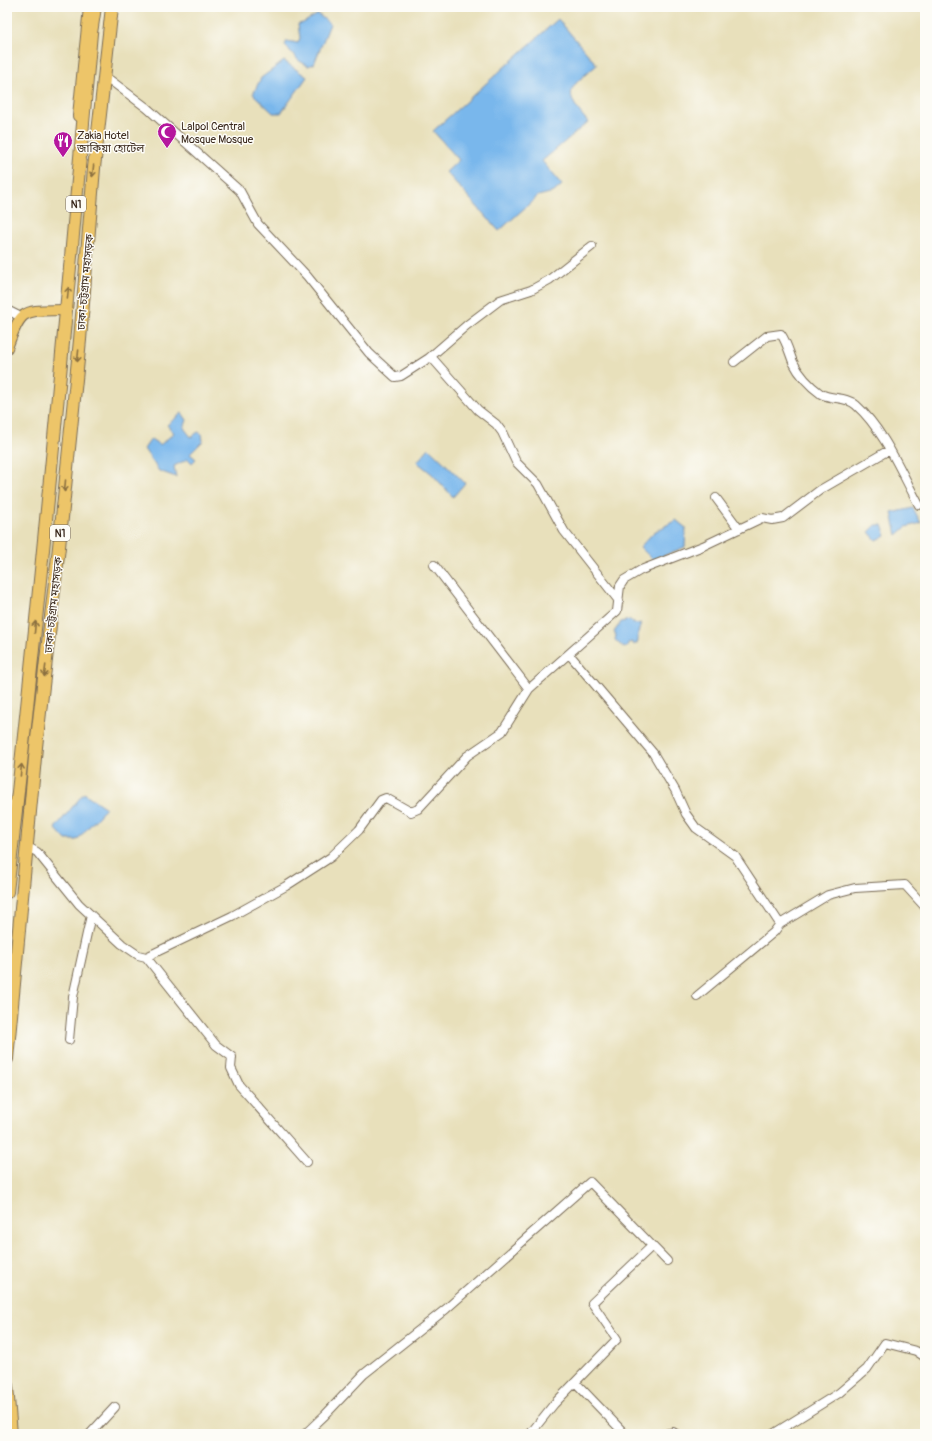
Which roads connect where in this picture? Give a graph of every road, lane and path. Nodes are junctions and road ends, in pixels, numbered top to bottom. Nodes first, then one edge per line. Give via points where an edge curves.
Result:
1 (88, 7) edge
2 (95, 7) edge
3 (112, 7) edge
4 (117, 7) edge
5 (110, 80) junction
6 (81, 148) junction
7 (95, 153) junction
8 (592, 246) dead end
9 (71, 267) junction
10 (87, 269) junction
11 (7, 310) edge
12 (66, 310) junction
13 (21, 317) junction
14 (7, 348) edge
15 (429, 358) junction
16 (734, 362) dead end
17 (57, 401) junction
18 (73, 404) junction
19 (54, 429) junction
20 (70, 430) junction
21 (889, 450) junction
22 (716, 498) dead end
23 (919, 505) dead end
24 (739, 529) junction
25 (434, 565) dead end
26 (619, 601) junction
27 (569, 654) junction
28 (529, 689) junction
29 (12, 807) edge
30 (28, 847) junction
31 (7, 892) edge
32 (925, 907) edge
33 (91, 915) junction
34 (780, 924) junction
35 (146, 957) junction
36 (697, 996) dead end
37 (69, 1040) dead end
38 (7, 1059) edge
39 (307, 1162) dead end
40 (652, 1246) junction
41 (667, 1261) dead end
42 (925, 1357) edge
43 (576, 1383) junction
44 (7, 1386) edge
45 (114, 1407) dead end
46 (11, 1434) edge
47 (90, 1434) edge
48 (305, 1434) edge
49 (530, 1434) edge
50 (625, 1434) edge
51 (665, 1434) edge
52 (676, 1434) edge
53 (774, 1434) edge

1 - 6 main road via 77,132
2 - 6 highway, ঢাকা-চট্টগ্রাম মহাসড়ক / N1
3 - 7 highway, ঢাকা-চট্টগ্রাম মহাসড়ক / N1
4 - 5 main road
5 - 7 main road via 102,137
5 - 15 street via 147,108 240,191 258,224 307,276 369,353 395,377 401,376
6 - 9 highway, ঢাকা-চট্টগ্রাম মহাসড়ক / N1
7 -> 10 highway, ঢাকা-চট্টগ্রাম মহাসড়ক / N1
8 - 15 street via 539,286 500,300
9 - 10 highway
12 -> 9 highway, ঢাকা-চট্টগ্রাম মহাসড়ক / N1
10 -> 18 highway, ঢাকা-চট্টগ্রাম মহাসড়ক / N1
11 - 13 street
12 - 13 main road via 27,312
12 - 17 highway, ঢাকা-চট্টগ্রাম মহাসড়ক / N1
13 - 14 main road
15 - 26 street via 433,359 478,410 496,424 516,462 538,484 564,531
16 - 21 street via 767,336 781,334 798,369 813,388 824,395 848,399 856,404 883,436
17 - 18 highway via 63,411 68,410
17 - 19 highway, ঢাকা-চট্টগ্রাম মহাসড়ক / N1
18 - 20 highway, ঢাকা-চট্টগ্রাম মহাসড়ক / N1
19 - 20 highway via 57,424 62,423
29 -> 19 highway, ঢাকা-চট্টগ্রাম মহাসড়ক / N1
20 -> 30 highway, ঢাকা-চট্টগ্রাম মহাসড়ক / N1 via 36,747
21 - 23 street
21 - 24 street via 820,490 783,518 762,518
22 - 24 street
24 - 26 street via 640,570 624,580 620,586
25 - 28 street
26 - 27 street via 617,611
27 - 28 street
27 - 34 street via 653,753 696,828 735,856
28 - 35 street via 502,732 467,756 418,809 411,812 386,798 381,800 359,830 331,857 232,916
29 - 31 highway, ঢাকা-চট্টগ্রাম মহাসড়ক / N1
30 - 33 street via 37,852 78,904
30 - 38 highway, ঢাকা-চট্টগ্রাম মহাসড়ক / N1
32 - 34 street via 905,885 855,888 828,895
33 - 35 street via 122,944 138,955
33 - 37 street via 73,997
34 - 36 street via 774,932
35 - 39 street via 216,1045 232,1057 231,1068 239,1085
40 - 41 street
40 - 43 street via 592,1303 617,1340
40 - 48 street via 590,1182 446,1309 364,1374
42 - 53 street via 916,1351 885,1343 867,1369 839,1393
43 - 49 street via 554,1404
43 - 50 street
44 - 46 highway
45 - 47 street
51 - 52 street

